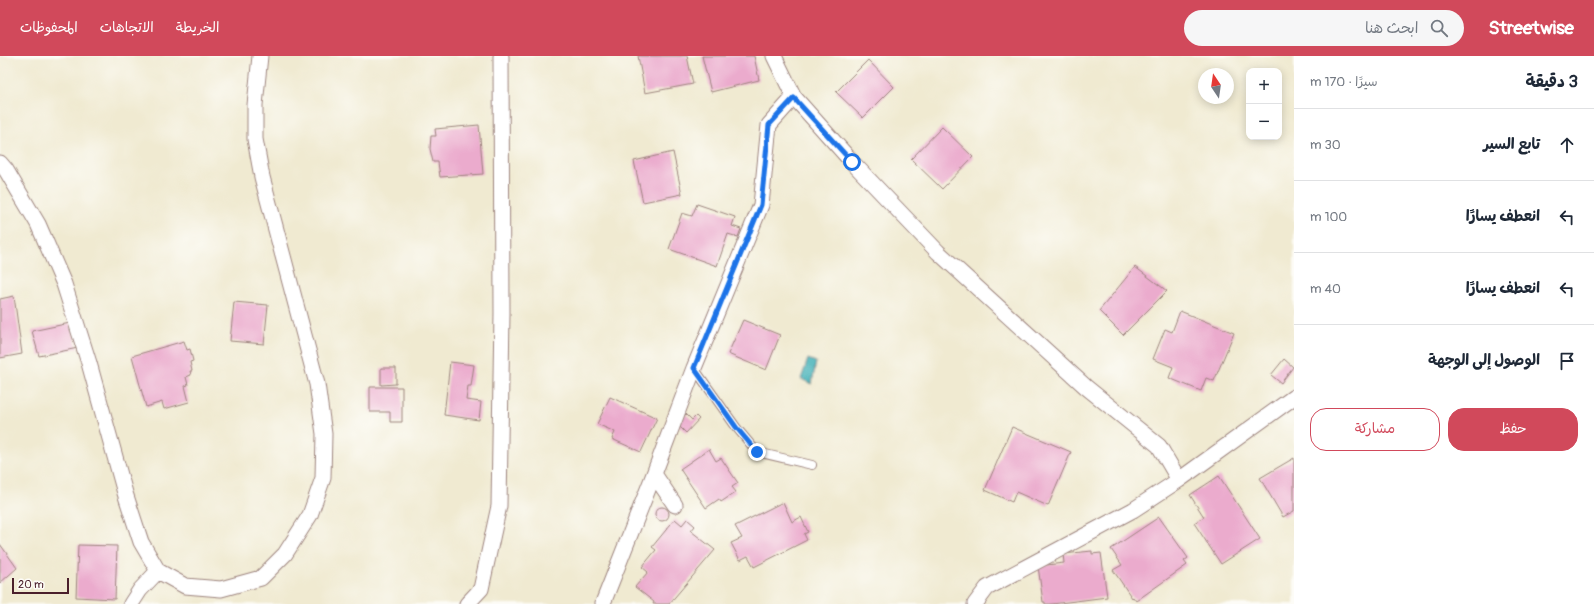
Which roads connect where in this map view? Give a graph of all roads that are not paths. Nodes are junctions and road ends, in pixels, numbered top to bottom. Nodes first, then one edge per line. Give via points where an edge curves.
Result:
1 (260, 56) edge
2 (501, 56) edge
3 (774, 56) edge
4 (794, 98) junction
5 (0, 164) edge
6 (694, 368) junction
7 (1294, 397) edge
8 (812, 465) dead end
9 (654, 474) junction
10 (1179, 480) junction
11 (675, 504) dead end
12 (158, 571) junction
13 (603, 603) edge
14 (131, 604) edge
15 (467, 604) edge
16 (975, 604) edge

1 - 12 street via 255,105 255,139 262,177 317,384 324,434 323,478 310,515 285,554 260,578 221,589 185,586
2 - 15 street via 502,313 498,506 481,590
3 - 4 street
4 - 6 street via 769,125 761,205
4 - 10 street via 938,252 1086,386 1158,446
5 - 12 street via 38,224 64,284 141,542
6 - 8 lane via 757,452
6 - 9 street
7 - 10 street
9 - 11 street
9 - 13 street
10 - 16 street via 1133,510 987,588
12 - 14 street

